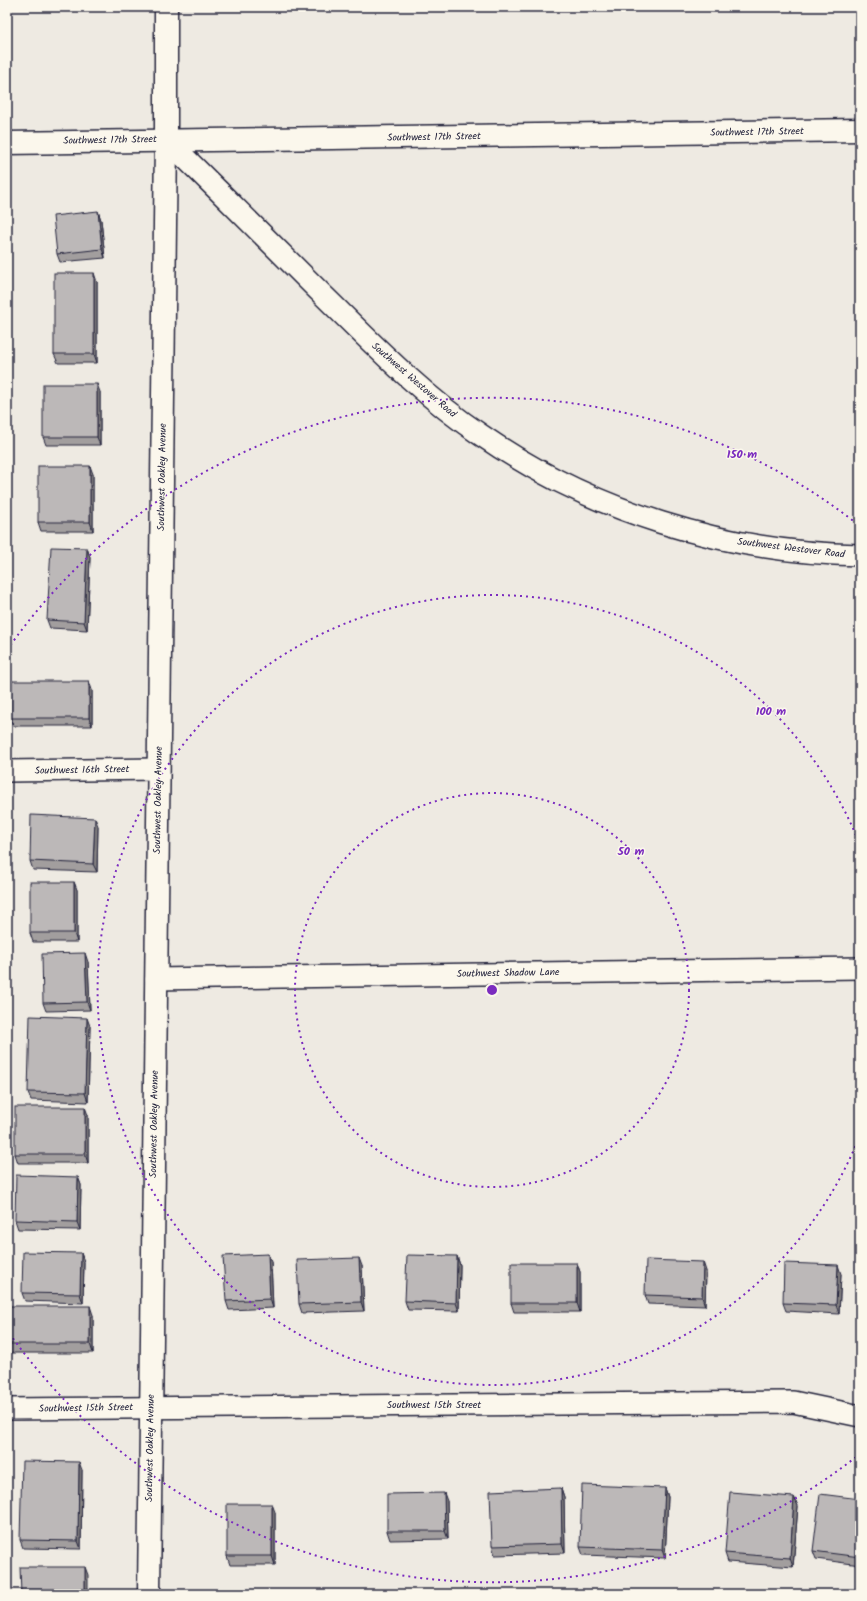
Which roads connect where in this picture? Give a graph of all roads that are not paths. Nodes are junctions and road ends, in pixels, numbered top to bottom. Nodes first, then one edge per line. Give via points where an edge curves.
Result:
1 (166, 7) edge
2 (860, 130) edge
3 (166, 139) junction
4 (7, 142) edge
5 (860, 555) edge
6 (158, 769) junction
7 (7, 771) edge
8 (860, 968) edge
9 (156, 979) junction
10 (151, 1408) junction
11 (7, 1409) edge
12 (860, 1416) edge
13 (149, 1594) edge

1 - 3 street, Southwest Oakley Avenue
2 - 3 street, Southwest 17th Street
3 - 4 street, Southwest 17th Street
3 - 5 street, Southwest Westover Road via 391,363 481,436 528,465 576,490 626,511 700,534 752,546 830,555
3 - 6 street, Southwest Oakley Avenue
6 - 7 street, Southwest 16th Street
6 - 9 street, Southwest Oakley Avenue
8 - 9 street, Southwest Shadow Lane
9 - 10 street, Southwest Oakley Avenue
10 - 11 street, Southwest 15th Street
10 - 12 street, Southwest 15th Street via 794,1402
10 - 13 street, Southwest Oakley Avenue

